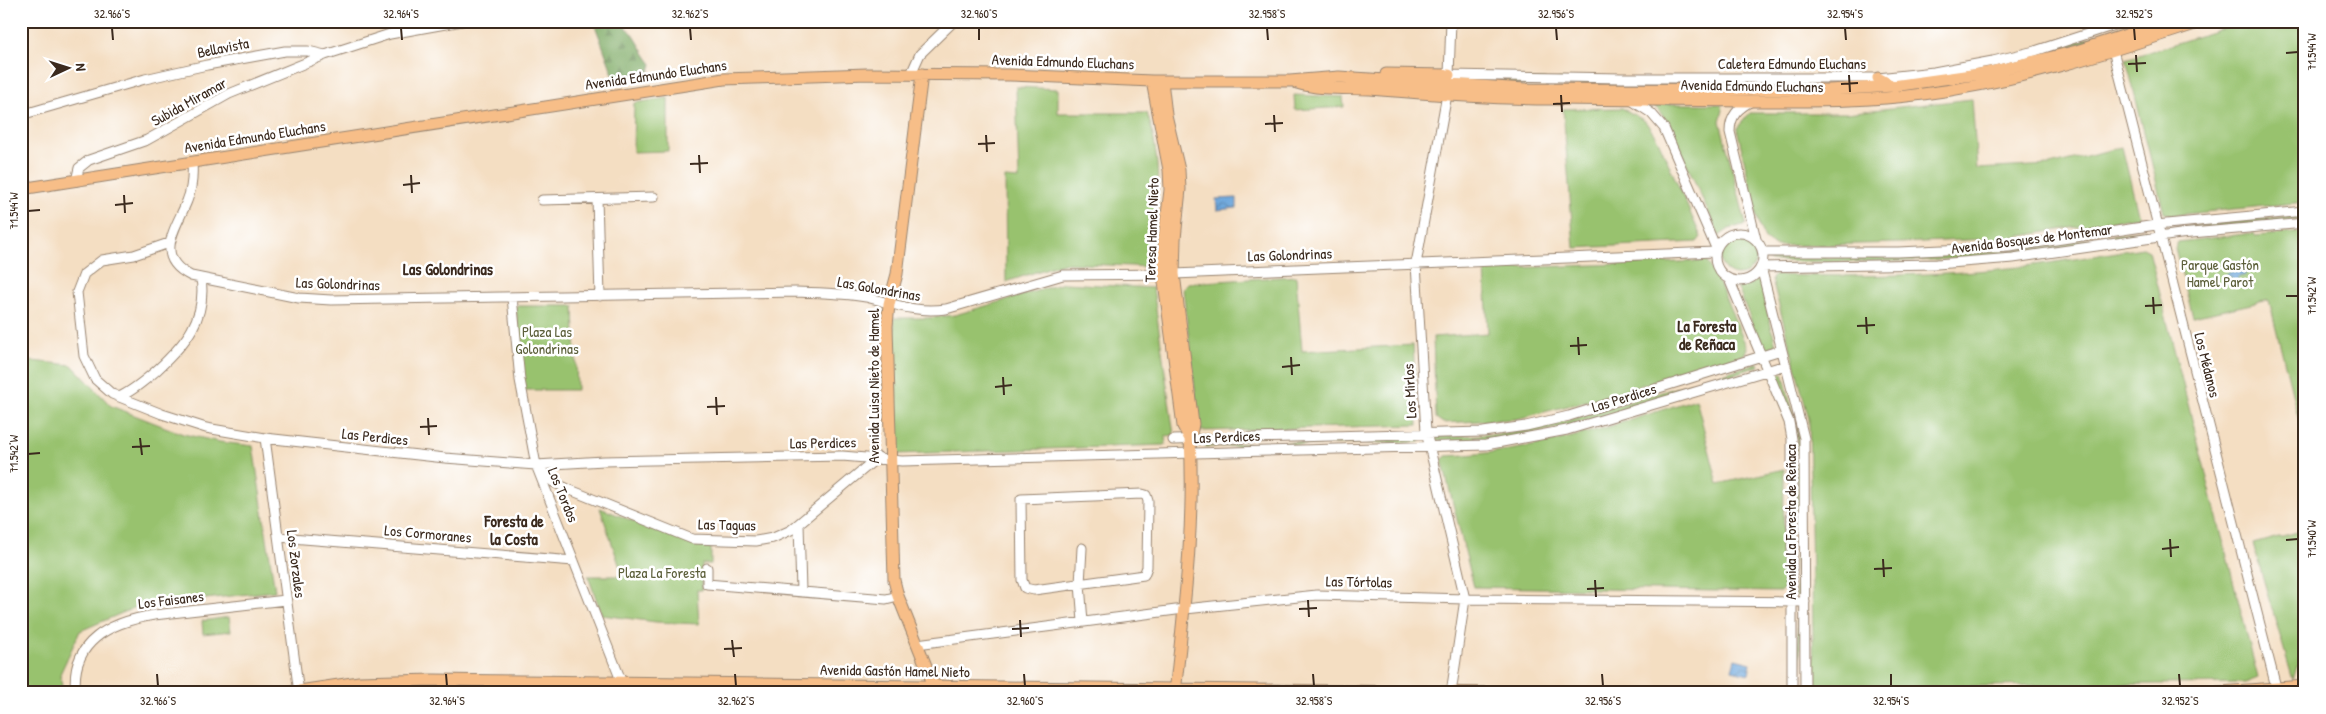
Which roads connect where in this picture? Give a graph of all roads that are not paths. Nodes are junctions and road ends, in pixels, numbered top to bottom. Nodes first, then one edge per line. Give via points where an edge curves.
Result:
1 (462, 21) edge
2 (954, 21) edge
3 (1451, 21) edge
4 (2127, 21) edge
5 (2169, 21) edge
6 (2198, 22) edge
7 (2113, 50) junction
8 (325, 55) junction
9 (916, 74) junction
10 (1878, 78) junction
11 (1157, 81) junction
12 (1290, 81) junction
13 (1695, 84) junction
14 (1448, 86) junction
15 (1893, 86) junction
16 (1917, 95) junction
17 (1631, 100) junction
18 (1687, 100) junction
19 (1752, 100) junction
20 (21, 115) edge
21 (192, 162) junction
22 (76, 181) junction
23 (25, 189) edge
24 (654, 197) dead end
25 (597, 199) junction
26 (542, 200) dead end
27 (2305, 211) edge
28 (2305, 223) edge
29 (2156, 225) junction
30 (2159, 236) junction
31 (1756, 240) junction
32 (169, 244) junction
33 (1716, 250) junction
34 (1763, 252) junction
35 (1416, 264) junction
36 (1761, 267) junction
37 (1169, 274) junction
38 (201, 278) junction
39 (1729, 280) junction
40 (600, 296) junction
41 (512, 297) junction
42 (889, 304) junction
43 (1782, 350) junction
44 (1762, 356) junction
45 (1786, 365) junction
46 (1768, 370) junction
47 (120, 397) junction
48 (1426, 432) junction
49 (265, 438) junction
50 (1190, 439) junction
51 (1173, 440) dead end
52 (1429, 445) junction
53 (1191, 452) junction
54 (883, 458) junction
55 (536, 465) junction
56 (799, 524) junction
57 (279, 536) junction
58 (1082, 548) dead end
59 (574, 561) junction
60 (707, 568) dead end
61 (1080, 584) junction
62 (801, 592) junction
63 (898, 596) junction
64 (1465, 599) junction
65 (286, 600) junction
66 (1791, 601) junction
67 (1805, 602) junction
68 (1185, 609) junction
69 (1083, 622) junction
70 (917, 644) junction
71 (2305, 686) edge
72 (2276, 687) junction
73 (624, 688) edge
74 (936, 690) edge
75 (2296, 690) edge
76 (1176, 691) edge
77 (299, 692) edge
78 (1452, 692) edge
79 (76, 693) edge
80 (286, 693) edge
81 (382, 693) edge
82 (494, 693) edge
83 (1505, 693) edge
84 (1792, 693) edge
85 (1805, 693) edge
86 (2206, 693) edge

1 - 8 street, Bellavista via 390,34
2 - 9 street via 920,54
3 - 14 street, Los Mirlos
4 - 10 street, Caletera Edmundo Eluchans via 1993,61
5 - 15 main road, Avenida Edmundo Eluchans via 2076,51 2016,66
6 - 7 main road, Avenida Edmundo Eluchans
7 - 16 main road, Avenida Edmundo Eluchans via 2016,78
7 - 29 street, Los Médanos
8 - 20 street, Bellavista via 308,51 285,52 208,65 145,79
8 - 22 street, Subida Miramar via 229,94 147,140 89,160 79,168
9 - 11 main road, Avenida Edmundo Eluchans
9 - 21 main road, Avenida Edmundo Eluchans via 788,76 696,82
9 - 42 main road, Avenida Luisa Nieto de Hamel via 897,274
10 - 13 street, Caletera Edmundo Eluchans
10 - 15 main road
11 - 12 main road, Avenida Edmundo Eluchans
11 - 37 main road, Teresa Hamel Nieto via 1180,179
12 - 14 main road, Avenida Edmundo Eluchans via 1317,87
12 - 14 main road, Avenida Edmundo Eluchans via 1377,74
13 - 14 main road, Avenida Edmundo Eluchans via 1525,89
13 - 15 main road, Avenida Edmundo Eluchans via 1829,90
13 - 18 main road
14 - 17 main road, Avenida Edmundo Eluchans
14 - 35 street, Los Mirlos
15 - 16 main road
16 - 19 main road, Avenida Edmundo Eluchans via 1843,102
17 - 18 main road, Avenida Edmundo Eluchans
17 - 33 street, Avenida La Foresta de Reñaca via 1651,113 1664,128
18 - 19 main road, Avenida Edmundo Eluchans
19 - 31 street via 1737,111 1731,121 1730,132
21 - 22 main road, Avenida Edmundo Eluchans
21 - 32 street via 192,183 187,202
22 - 23 main road, Avenida Edmundo Eluchans
24 - 25 street
25 - 26 street
25 - 40 street
27 - 29 street, Avenida Bosques de Montemar
28 - 30 street, Avenida Bosques de Montemar
29 - 30 street, Los Médanos
29 - 34 street, Avenida Bosques de Montemar via 2009,247 1898,252
30 - 36 street, Avenida Bosques de Montemar via 2013,258 1937,264
30 - 72 street, Los Médanos
31 - 33 street via 1734,233 1726,236
31 - 34 street
32 - 38 street, Las Golondrinas via 180,268
32 - 47 street, Las Perdices via 98,262 84,274 78,285 78,308 87,364 100,385
33 - 35 street, Las Golondrinas
33 - 39 street, Avenida La Foresta de Reñaca via 1717,268
34 - 36 street, Avenida La Foresta de Reñaca
35 - 37 street, Las Golondrinas
35 - 48 street, Los Mirlos
36 - 39 street via 1747,280
36 - 43 street, Avenida La Foresta de Reñaca
37 - 42 street, Las Golondrinas via 1056,276 946,309 920,310
37 - 50 main road, Teresa Hamel Nieto via 1193,424
38 - 41 street, Las Golondrinas via 299,298 331,300
38 - 47 street via 202,300 192,333 167,361
39 - 44 street, Avenida La Foresta de Reñaca
40 - 41 street, Las Golondrinas
40 - 42 street, Las Golondrinas via 801,292 853,296
41 - 55 street, Los Tordos via 520,380
42 - 54 main road, Avenida Luisa Nieto de Hamel
43 - 44 street, Las Perdices
43 - 45 street, Avenida La Foresta de Reñaca
44 - 46 street, Avenida La Foresta de Reñaca
44 - 48 street, Las Perdices via 1548,421 1483,432
45 - 46 street, Las Perdices
45 - 67 street, Avenida La Foresta de Reñaca via 1805,449
46 - 52 street, Las Perdices via 1544,436 1486,445
46 - 66 street, Avenida La Foresta de Reñaca via 1792,439
47 - 49 street, Las Perdices via 206,428
48 - 50 street, Las Perdices
48 - 52 street, Los Mirlos
49 - 55 street, Las Perdices
49 - 57 street, Los Zorzales
50 - 51 street, Las Perdices
50 - 53 main road, Teresa Hamel Nieto
52 - 53 street, Las Perdices
52 - 64 street, Los Mirlos
53 - 54 street, Las Perdices
53 - 68 main road, Teresa Hamel Nieto
54 - 55 street, Las Perdices via 604,461
54 - 56 street, Las Taguas
54 - 63 main road, Avenida Luisa Nieto de Hamel via 892,572
55 - 56 street, Las Taguas via 560,486 692,539 765,540
55 - 59 street, Los Tordos
56 - 62 street
57 - 59 street, Los Cormoranes
57 - 65 street, Los Zorzales
58 - 61 street
59 - 73 street, Los Tordos
60 - 62 street via 707,584
61 - 61 street via 1144,575 1147,567 1148,501 1144,494 1021,500 1022,580 1025,588 1034,590
61 - 69 street
62 - 63 street via 886,599
63 - 70 main road, Avenida Luisa Nieto de Hamel
64 - 66 street, Las Tórtolas
64 - 68 street, Las Tórtolas via 1317,595
64 - 78 street, Los Mirlos
65 - 77 street, Los Zorzales
65 - 79 street, Los Faisanes via 154,614 112,627 92,640 82,653 75,675
66 - 67 street, Las Tórtolas
66 - 84 street, Avenida La Foresta de Reñaca
67 - 85 street, Avenida La Foresta de Reñaca
68 - 69 street, Las Tórtolas
68 - 76 main road, Teresa Hamel Nieto
69 - 70 street, Las Tórtolas
70 - 74 main road, Avenida Luisa Nieto de Hamel
71 - 75 main road
72 - 75 main road
72 - 86 main road
73 - 74 main road, Avenida Gastón Hamel Nieto
73 - 77 main road, Avenida Gastón Hamel Nieto via 399,680 359,682
74 - 76 main road, Avenida Gastón Hamel Nieto
76 - 78 main road, Avenida Gastón Hamel Nieto
77 - 80 main road, Avenida Gastón Hamel Nieto
78 - 83 main road, Avenida Gastón Hamel Nieto
81 - 82 main road

